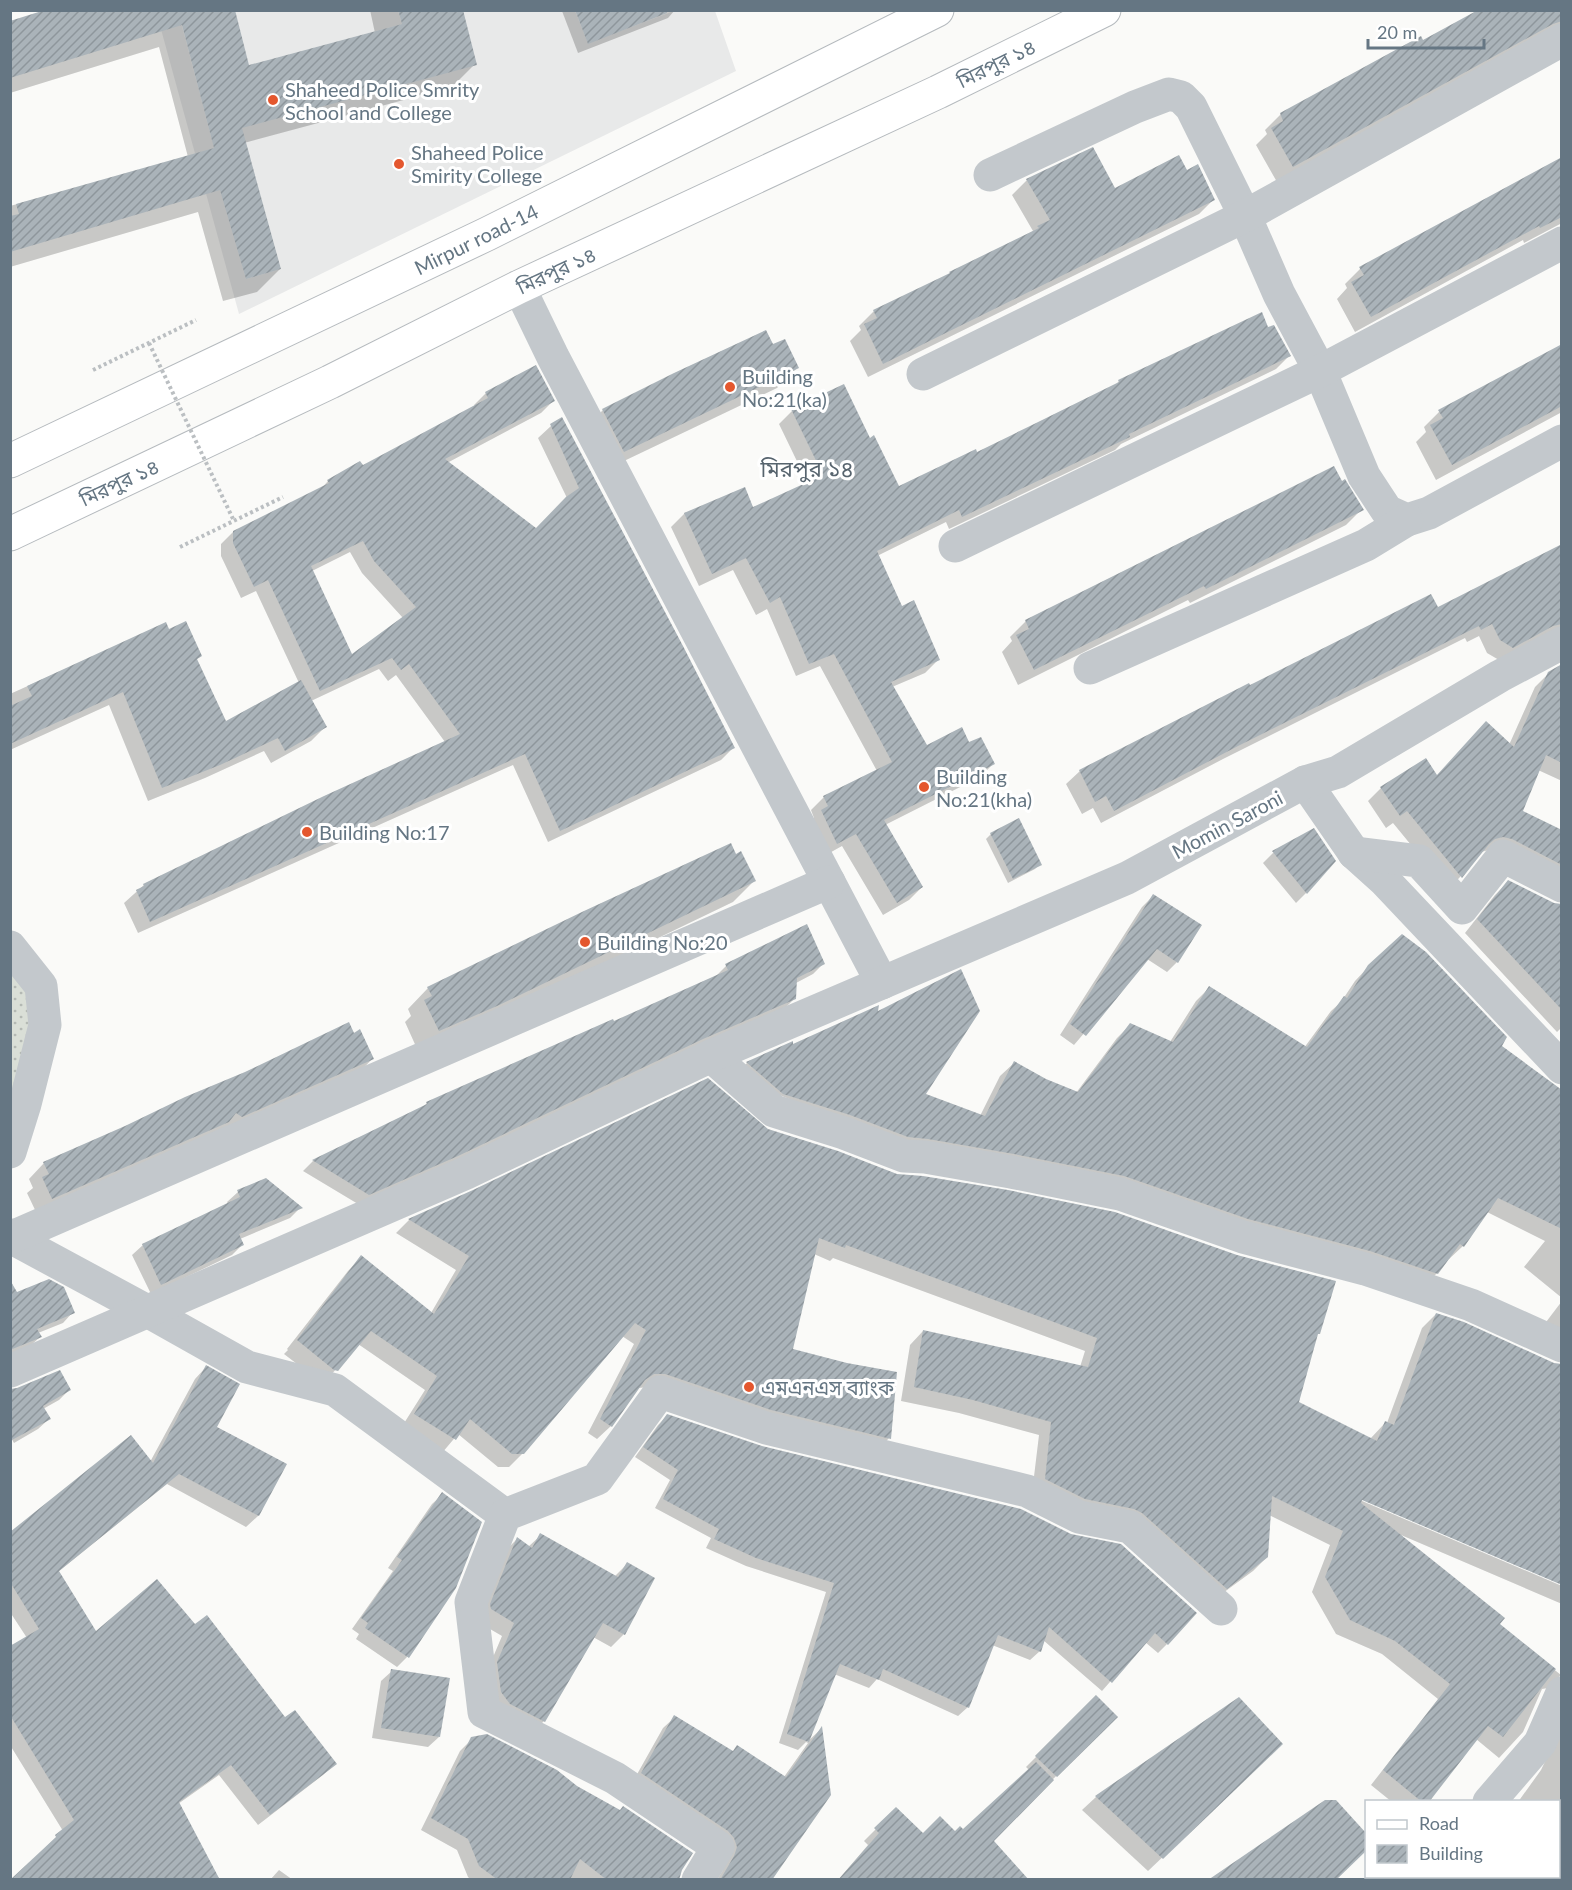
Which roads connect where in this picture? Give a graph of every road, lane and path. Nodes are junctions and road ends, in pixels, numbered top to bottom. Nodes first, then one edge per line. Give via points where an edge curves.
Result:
1 (937, 10) edge
2 (1104, 10) edge
3 (1562, 40) edge
4 (990, 175) dead end
5 (1245, 216) junction
6 (1562, 243) edge
7 (519, 287) junction
8 (196, 320) dead end
9 (149, 343) junction
10 (93, 370) dead end
11 (1320, 371) junction
12 (923, 374) dead end
13 (1562, 441) edge
14 (10, 461) edge
15 (283, 497) dead end
16 (1407, 520) junction
17 (234, 521) junction
18 (10, 534) edge
19 (955, 546) dead end
20 (180, 547) dead end
21 (1562, 643) edge
22 (1090, 668) dead end
23 (1305, 782) junction
24 (1354, 853) junction
25 (829, 882) junction
26 (1562, 886) edge
27 (10, 947) edge
28 (882, 983) junction
29 (711, 1056) junction
30 (1562, 1068) edge
31 (10, 1152) edge
32 (11, 1237) edge
33 (149, 1312) junction
34 (1562, 1346) edge
35 (10, 1371) edge
36 (505, 1515) junction
37 (1221, 1609) dead end
38 (1562, 1693) edge
39 (1551, 1750) edge
40 (1491, 1800) edge
41 (698, 1880) edge

1 - 14 main road, Mirpur road-14 via 476,240
2 - 7 main road, মিরপুর ১৪ via 938,92
3 - 5 street
4 - 5 street via 1169,94 1181,97 1191,107
5 - 11 street via 1279,294
5 - 12 street
6 - 11 street
7 - 18 main road, মিরপুর ১৪
7 - 25 street
8 - 9 path
9 - 10 path
9 - 17 path, bridge
11 - 16 street via 1364,476 1387,511
11 - 19 street
13 - 16 street via 1429,513
15 - 17 path
16 - 22 street via 1366,545
17 - 20 path
21 - 23 street, Momin Saroni via 1338,772
23 - 24 street
23 - 28 street, Momin Saroni via 1127,878
24 - 26 street via 1419,861 1462,908 1503,856
24 - 30 street
25 - 28 street
25 - 32 street
27 - 31 street via 41,986 45,1025
28 - 29 street, Momin Saroni
29 - 33 street, Momin Saroni via 466,1173
29 - 34 street via 774,1111 904,1156 1120,1194 1243,1237 1365,1269 1471,1305
32 - 33 street
33 - 35 street, Momin Saroni
33 - 36 street via 247,1368 335,1390
36 - 37 street via 597,1479 660,1392 766,1428 1027,1491 1079,1517 1130,1527
36 - 41 street via 471,1602 484,1712 615,1778 718,1847
38 - 39 street
39 - 40 street

